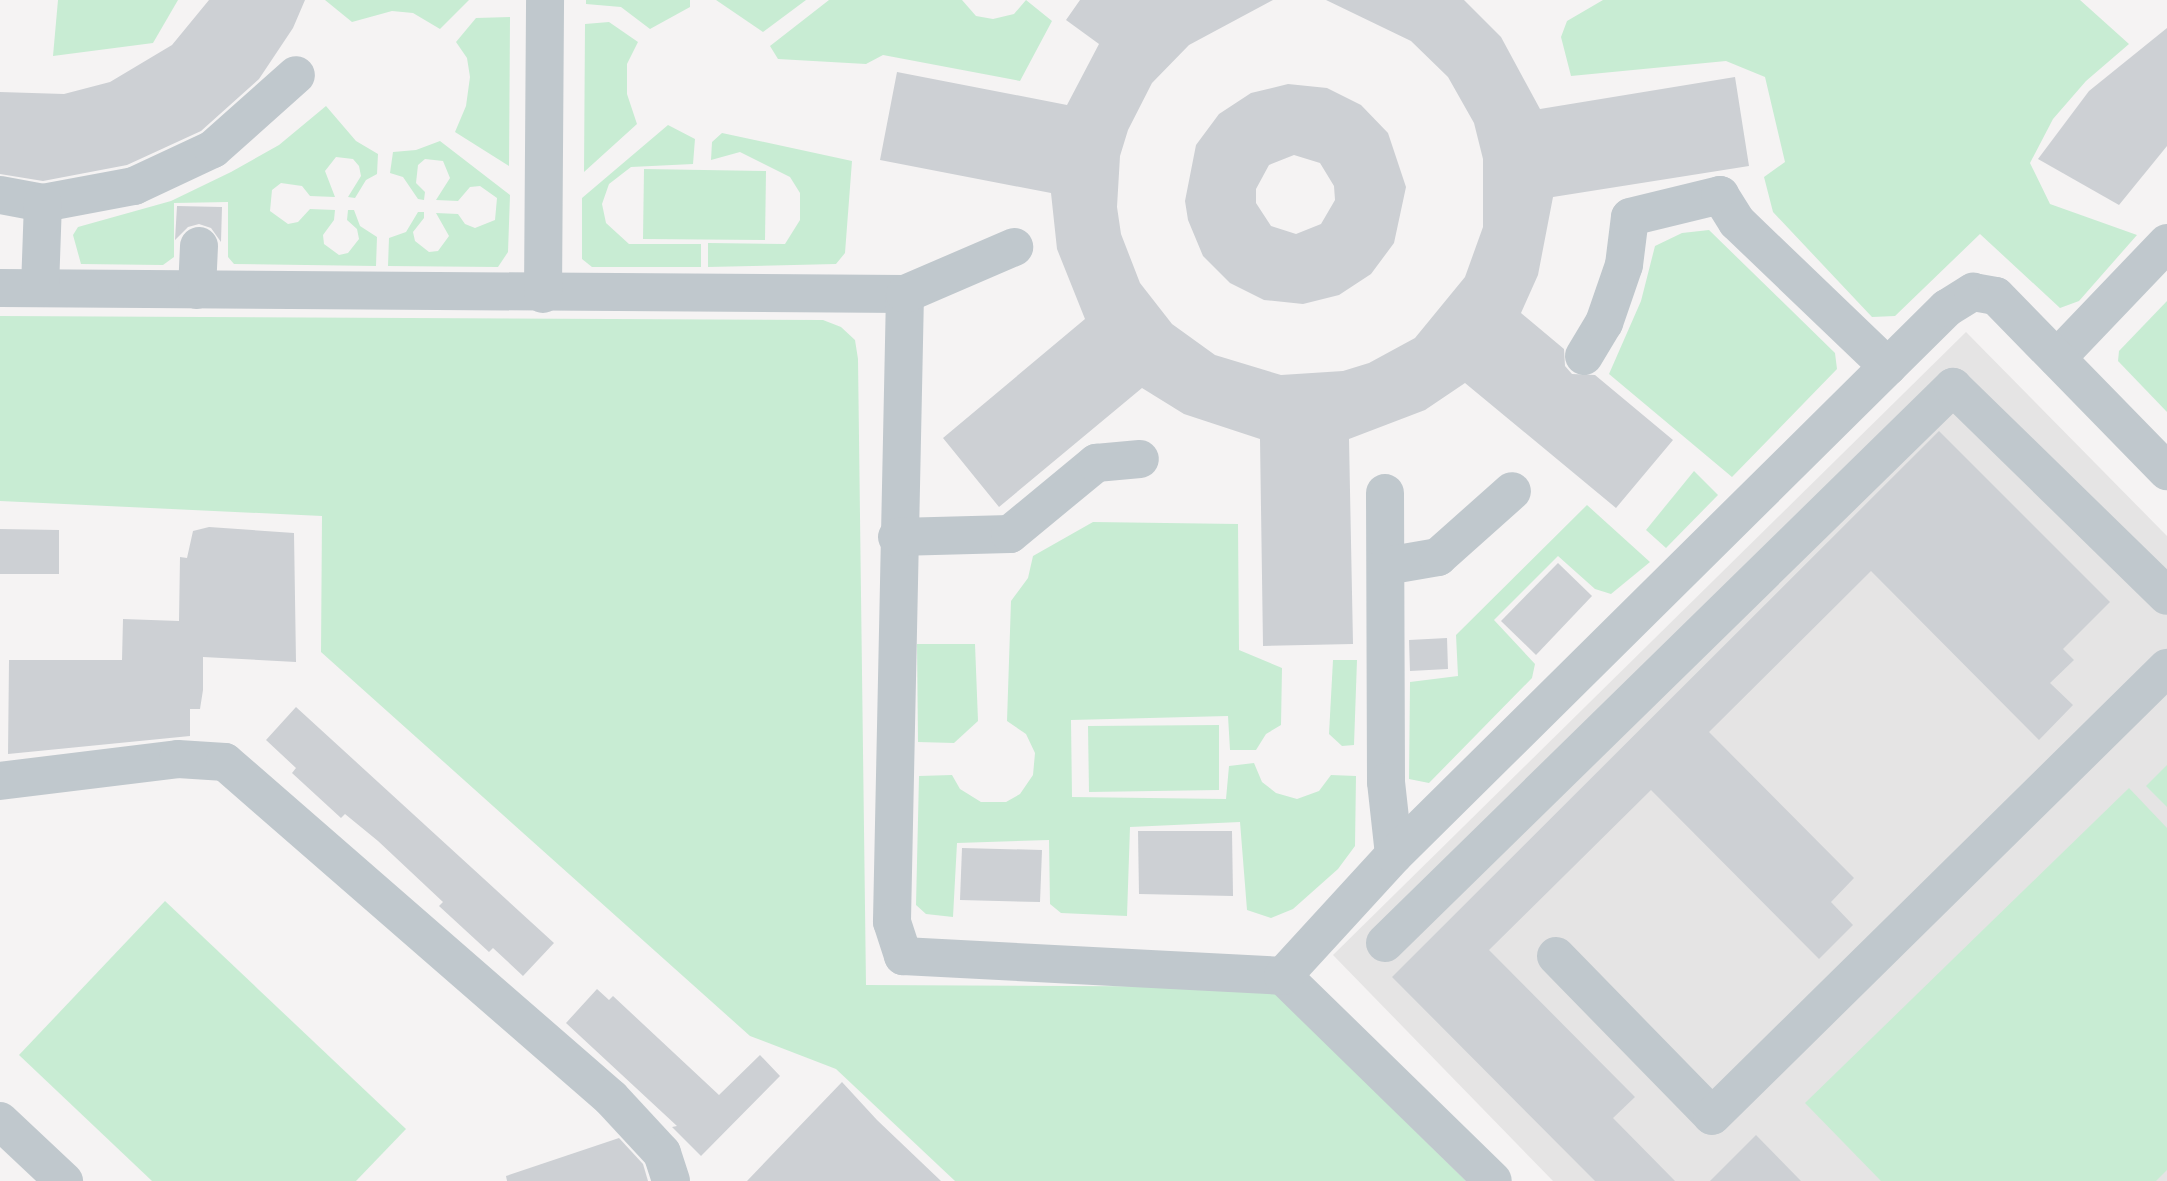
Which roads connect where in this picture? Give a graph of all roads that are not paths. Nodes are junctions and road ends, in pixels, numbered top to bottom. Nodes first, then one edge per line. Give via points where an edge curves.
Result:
1 (545, 0) edge
2 (296, 75) dead end
3 (0, 195) edge
4 (43, 203) junction
5 (2167, 243) edge
6 (199, 246) dead end
7 (1014, 247) dead end
8 (0, 288) edge
9 (40, 288) junction
10 (197, 290) junction
11 (543, 294) junction
12 (905, 295) junction
13 (1584, 356) dead end
14 (2057, 358) junction
15 (1888, 367) junction
16 (1140, 459) dead end
17 (2167, 471) edge
18 (1512, 491) dead end
19 (1385, 493) dead end
20 (897, 537) junction
21 (1386, 566) junction
22 (2167, 596) edge
23 (2167, 668) edge
24 (0, 781) edge
25 (1394, 855) junction
26 (1385, 943) dead end
27 (1556, 956) dead end
28 (1283, 976) junction
29 (0, 1121) edge
30 (64, 1181) edge
31 (671, 1181) edge
32 (1493, 1181) edge

1 - 11 street
2 - 4 street via 213,149 134,186
3 - 4 street
4 - 9 street
5 - 14 street
6 - 10 street
7 - 12 street
8 - 9 street
9 - 10 street
10 - 11 street
11 - 12 street
12 - 20 street
13 - 15 street via 1604,323 1624,265 1630,217 1720,195 1737,222
14 - 15 street via 1996,296 1973,292 1947,308
14 - 17 street
15 - 25 street
16 - 20 street via 1096,463 1010,534
18 - 21 street via 1438,557
19 - 21 street
20 - 28 street via 892,922 903,956
21 - 25 street via 1386,782
22 - 26 street via 1953,387
23 - 27 street via 1712,1116
24 - 31 street via 178,759 225,762 611,1098 662,1153
25 - 28 street
28 - 32 street
29 - 30 street

